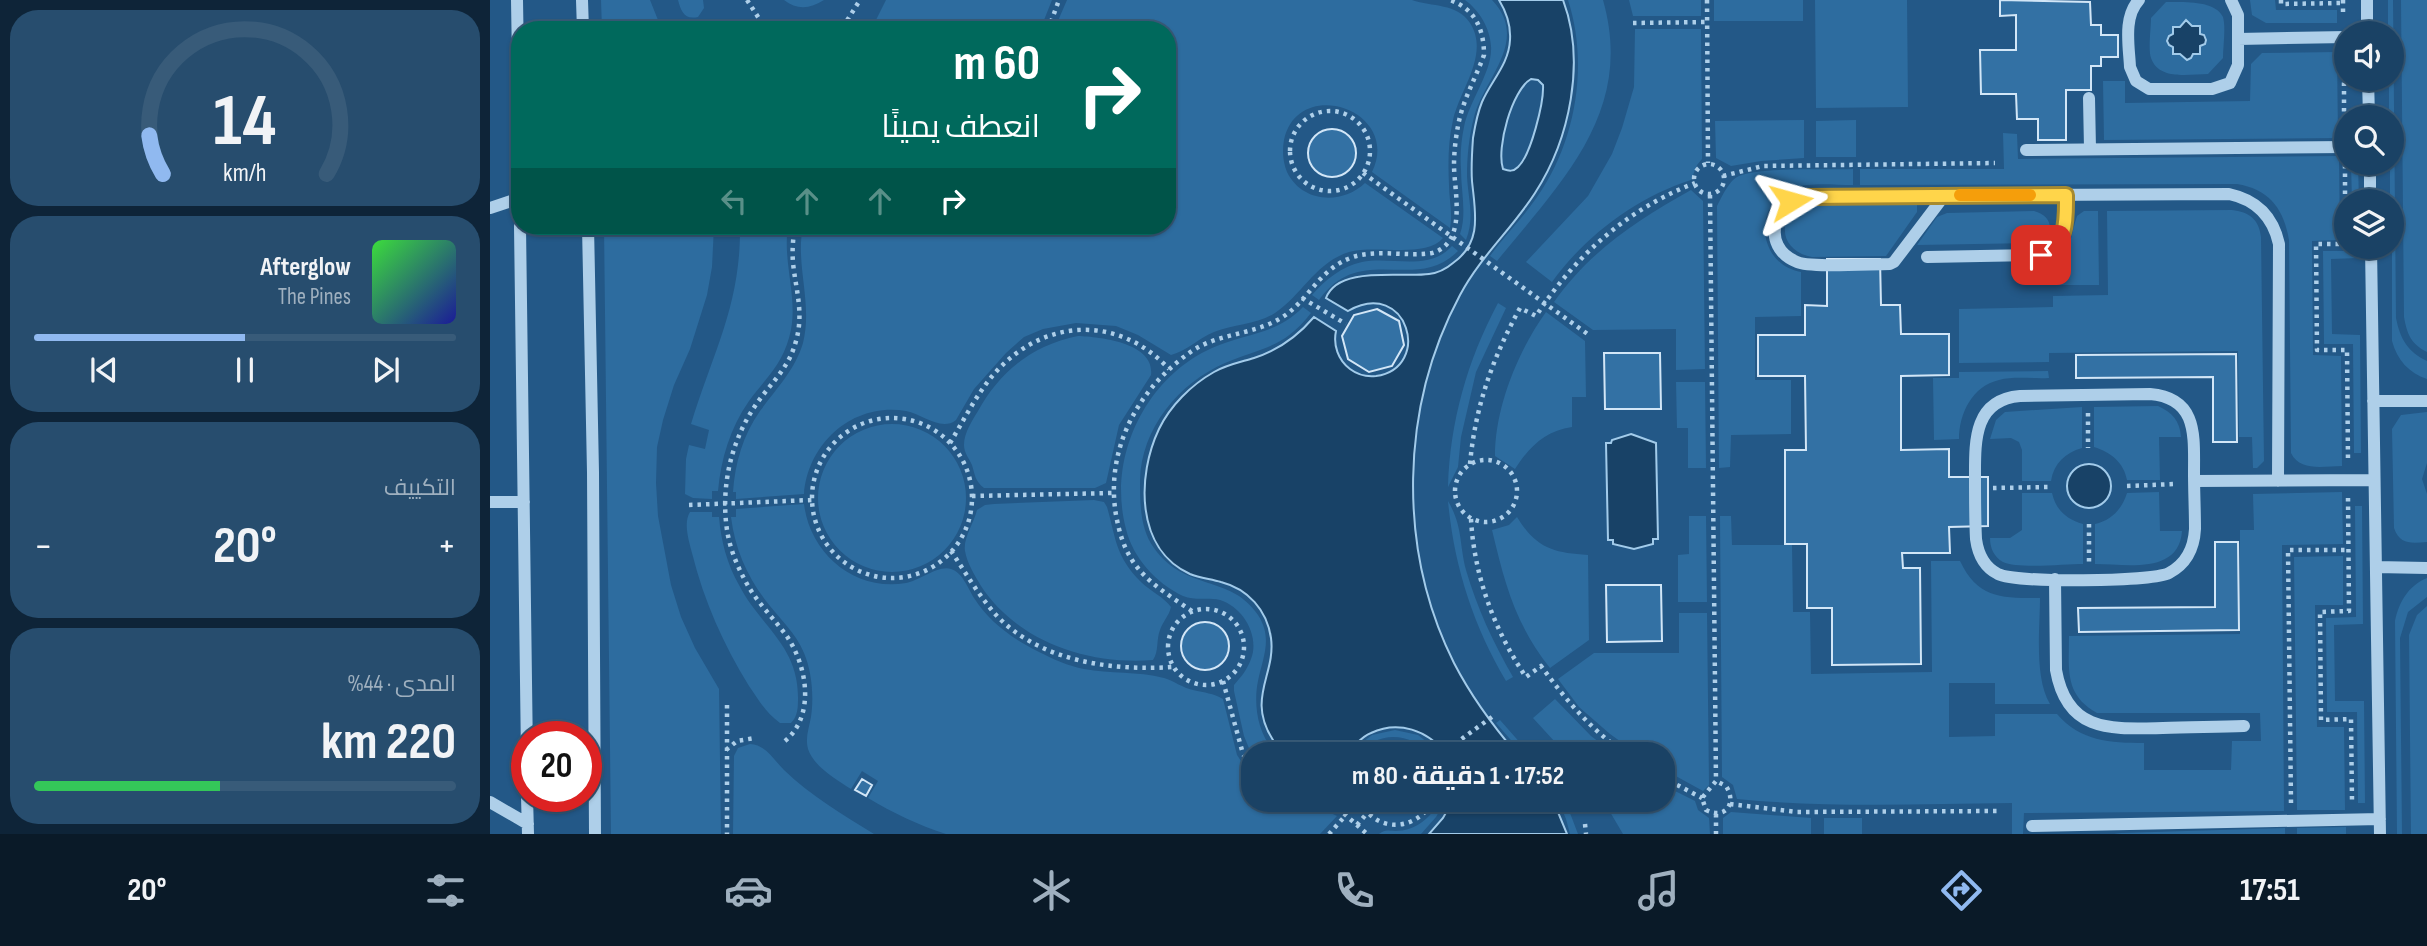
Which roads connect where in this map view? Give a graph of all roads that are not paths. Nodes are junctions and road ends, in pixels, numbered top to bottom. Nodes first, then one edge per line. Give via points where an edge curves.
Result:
1 (517, 0) edge
2 (582, 0) edge
3 (2139, 0) edge
4 (2231, 0) edge
5 (2367, 0) edge
6 (517, 21) edge
7 (583, 21) edge
8 (2367, 21) edge
9 (2334, 37) edge
10 (2238, 39) junction
11 (2089, 98) dead end
12 (2334, 147) edge
13 (2090, 149) junction
14 (2026, 150) dead end
15 (1944, 195) junction
16 (2066, 195) junction
17 (511, 201) edge
18 (490, 208) edge
19 (520, 235) edge
20 (588, 235) edge
21 (1927, 257) dead end
22 (2371, 259) edge
23 (2374, 401) junction
24 (2427, 401) edge
25 (2374, 480) junction
26 (2194, 481) junction
27 (2278, 481) junction
28 (490, 502) edge
29 (524, 502) junction
30 (2376, 567) junction
31 (2427, 568) edge
32 (2054, 579) junction
33 (527, 721) edge
34 (2244, 726) dead end
35 (490, 802) edge
36 (2380, 819) junction
37 (2032, 826) dead end
38 (528, 829) edge
39 (595, 834) edge
40 (2381, 834) edge

1 - 6 street
2 - 7 street
3 - 10 street via 2129,20 2130,67 2136,81 2149,89 2224,86 2236,72
4 - 10 street via 2238,15
5 - 8 street
9 - 10 street
11 - 13 street
12 - 13 street
13 - 14 street
15 - 15 street via 1802,197 1782,209 1777,240 1788,256 1806,264 1890,264
15 - 16 street
16 - 21 street via 2065,232 2048,251 2032,256
16 - 27 street via 2229,194 2253,202 2271,220 2279,244
17 - 18 street
19 - 29 street
20 - 39 street
22 - 23 street
23 - 24 street
23 - 25 street
25 - 27 street
25 - 30 street
26 - 27 street
26 - 32 street via 2194,540 2176,568 2156,577
26 - 32 street via 2193,427 2182,407 2162,395 2009,397 1989,409 1975,446 1976,539 1983,561 2010,579
28 - 29 street
29 - 33 street
30 - 31 street
30 - 36 street
32 - 34 street via 2058,684 2083,718 2123,729
35 - 38 street
36 - 37 street
36 - 40 street

